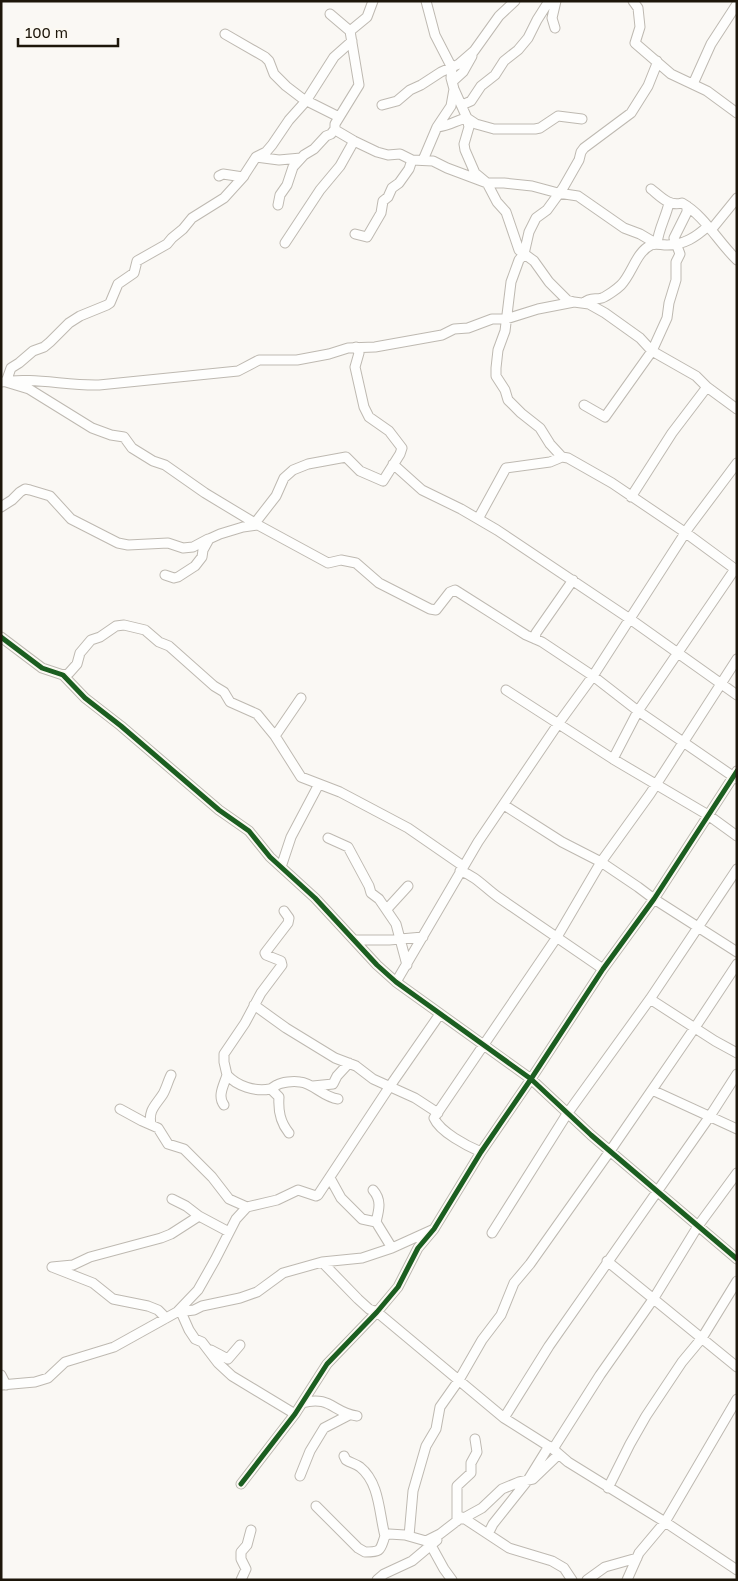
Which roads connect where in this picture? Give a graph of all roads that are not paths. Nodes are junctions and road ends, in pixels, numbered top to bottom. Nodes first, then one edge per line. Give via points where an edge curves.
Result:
1 (373, 1) edge
2 (426, 1) edge
3 (515, 1) edge
4 (549, 1) edge
5 (556, 1) edge
6 (633, 1) edge
7 (737, 4) edge
8 (330, 14) dead end
9 (555, 28) dead end
10 (350, 31) junction
11 (225, 34) dead end
12 (352, 41) junction
13 (474, 52) junction
14 (658, 64) junction
15 (452, 68) junction
16 (692, 84) junction
17 (453, 86) junction
18 (306, 101) junction
19 (382, 105) dead end
20 (462, 105) junction
21 (737, 113) edge
22 (339, 118) junction
23 (466, 118) junction
24 (582, 119) dead end
25 (437, 127) junction
26 (335, 129) junction
27 (354, 141) junction
28 (256, 157) junction
29 (301, 158) junction
30 (412, 160) junction
31 (423, 160) junction
32 (219, 176) dead end
33 (244, 176) junction
34 (487, 183) junction
35 (651, 189) dead end
36 (558, 193) junction
37 (737, 198) edge
38 (669, 203) junction
39 (278, 205) dead end
40 (688, 209) junction
41 (710, 228) junction
42 (355, 234) dead end
43 (285, 243) dead end
44 (657, 244) junction
45 (676, 244) junction
46 (521, 255) junction
47 (737, 260) edge
48 (574, 302) junction
49 (584, 303) junction
50 (506, 320) junction
51 (356, 348) junction
52 (652, 351) junction
53 (4, 382) edge
54 (707, 387) junction
55 (584, 405) dead end
56 (737, 409) edge
57 (562, 457) junction
58 (737, 463) edge
59 (393, 464) junction
60 (630, 497) junction
61 (1, 507) edge
62 (478, 519) junction
63 (257, 524) junction
64 (686, 533) junction
65 (209, 539) junction
66 (736, 568) edge
67 (165, 575) dead end
68 (573, 580) junction
69 (630, 619) junction
70 (1, 637) edge
71 (535, 639) junction
72 (678, 653) junction
73 (737, 659) edge
74 (63, 675) junction
75 (593, 676) junction
76 (722, 683) junction
77 (506, 690) dead end
78 (737, 695) edge
79 (302, 698) dead end
80 (638, 711) junction
81 (558, 724) junction
82 (275, 736) junction
83 (684, 741) junction
84 (613, 759) junction
85 (736, 776) edge
86 (656, 783) junction
87 (319, 784) junction
88 (504, 805) junction
89 (708, 815) junction
90 (737, 836) edge
91 (328, 838) dead end
92 (601, 862) junction
93 (281, 867) junction
94 (462, 868) junction
95 (737, 869) edge
96 (408, 886) dead end
97 (654, 899) junction
98 (386, 909) junction
99 (284, 911) dead end
100 (698, 927) junction
101 (423, 937) junction
102 (557, 937) junction
103 (400, 939) junction
104 (354, 940) junction
105 (737, 952) edge
106 (737, 964) edge
107 (407, 965) junction
108 (603, 969) junction
109 (396, 982) junction
110 (650, 999) junction
111 (254, 1005) junction
112 (440, 1014) junction
113 (695, 1028) junction
114 (484, 1045) junction
115 (737, 1053) edge
116 (349, 1064) junction
117 (228, 1074) junction
118 (737, 1074) edge
119 (171, 1075) dead end
120 (531, 1079) junction
121 (313, 1086) junction
122 (390, 1086) junction
123 (270, 1089) junction
124 (652, 1090) junction
125 (338, 1099) dead end
126 (224, 1105) dead end
127 (120, 1109) dead end
128 (438, 1113) junction
129 (567, 1114) junction
130 (710, 1116) junction
131 (151, 1124) junction
132 (737, 1129) edge
133 (289, 1133) dead end
134 (494, 1133) junction
135 (467, 1145) junction
136 (610, 1151) junction
137 (481, 1152) junction
138 (737, 1173) edge
139 (330, 1178) junction
140 (373, 1190) dead end
141 (657, 1190) junction
142 (172, 1199) dead end
143 (247, 1207) junction
144 (199, 1216) junction
145 (376, 1222) junction
146 (698, 1226) junction
147 (434, 1229) junction
148 (229, 1232) junction
149 (492, 1233) dead end
150 (392, 1248) junction
151 (737, 1259) edge
152 (608, 1261) junction
153 (322, 1262) junction
154 (737, 1281) edge
155 (654, 1298) junction
156 (179, 1312) junction
157 (377, 1312) junction
158 (166, 1318) junction
159 (702, 1338) junction
160 (240, 1345) dead end
161 (208, 1349) junction
162 (737, 1367) edge
163 (1, 1374) edge
164 (459, 1380) junction
165 (3, 1385) edge
166 (310, 1397) junction
167 (737, 1399) edge
168 (295, 1414) junction
169 (504, 1418) junction
170 (475, 1439) dead end
171 (552, 1448) junction
172 (344, 1456) dead end
173 (300, 1476) dead end
174 (528, 1480) junction
175 (242, 1484) dead end
176 (608, 1488) junction
177 (316, 1506) dead end
178 (460, 1519) junction
179 (665, 1522) junction
180 (493, 1524) junction
181 (476, 1526) junction
182 (251, 1530) dead end
183 (488, 1534) junction
184 (385, 1536) junction
185 (409, 1536) junction
186 (430, 1542) junction
187 (637, 1558) junction
188 (737, 1570) edge
189 (382, 1578) edge
190 (241, 1580) edge
191 (452, 1580) edge
192 (572, 1580) edge
193 (587, 1580) edge
194 (627, 1580) edge

1 - 10 street via 367,17
2 - 15 street via 435,35
3 - 13 street via 499,16
4 - 20 street via 518,50 481,86 471,101
5 - 9 street via 552,18
6 - 14 street via 638,8 640,27 635,43
7 - 16 street via 711,44
8 - 10 street
10 - 12 street
11 - 18 street via 265,57 274,74
12 - 18 street via 334,57
12 - 22 street via 359,85
13 - 15 street
13 - 17 street
14 - 16 street
14 - 36 street via 631,113 584,148
15 - 17 street
15 - 19 street via 410,90 397,101
16 - 21 street via 716,96
17 - 20 street
17 - 25 street via 451,106
18 - 22 street
18 - 28 street via 266,152
20 - 23 street
22 - 26 street
23 - 24 street via 500,130 540,128 558,116
23 - 25 street via 452,125
23 - 34 street via 469,127 465,150 475,173
25 - 31 street
26 - 27 street
26 - 29 street
27 - 30 street via 377,152 400,154
27 - 43 street
28 - 29 street
28 - 33 street
29 - 39 street via 293,167
30 - 31 street
30 - 42 street via 409,169 383,201 381,213 368,237
31 - 34 street
32 - 33 street
33 - 53 street via 224,198 192,218 167,244 136,261 134,273 118,284 107,305 69,323 44,347 11,368
34 - 36 street via 504,182
34 - 46 street via 506,212
35 - 38 street
36 - 44 street via 578,196 624,228
36 - 46 street via 547,210 536,218
37 - 41 street
38 - 40 street via 682,203
38 - 44 street
40 - 41 street
40 - 45 street via 674,238
41 - 45 street
41 - 47 street
44 - 45 street
44 - 49 street via 640,255 621,286 602,298 592,298
45 - 52 street via 680,254 676,280 667,318
46 - 48 street via 534,261 558,291
46 - 50 street via 511,282
48 - 49 street
48 - 50 street
49 - 52 street via 631,331
50 - 51 street via 492,319 442,335
50 - 57 street via 496,376 508,400 540,428
51 - 53 street via 297,360 259,360 238,371 188,377 82,385
51 - 59 street via 359,353 355,367 364,407 369,417 389,431 402,448
52 - 54 street via 696,376
52 - 55 street via 605,417
53 - 63 street via 29,389 92,428 111,436 124,437 132,448 165,465 204,493
54 - 56 street
54 - 60 street
57 - 60 street via 572,459
57 - 62 street via 550,462 506,468
58 - 64 street
59 - 62 street via 422,490
59 - 63 street via 383,481 360,471 346,457 293,470 284,478
60 - 64 street
61 - 65 street via 25,489 50,496 71,519 118,543 168,543 183,548
62 - 68 street
63 - 65 street
63 - 71 street via 328,563 341,560 356,563 379,583 430,610 436,610 455,590
64 - 66 street
64 - 69 street
65 - 67 street via 195,566 178,577
66 - 72 street
68 - 69 street
68 - 71 street
69 - 72 street
69 - 75 street
70 - 74 street via 42,668
71 - 75 street
72 - 76 street
72 - 80 street
73 - 76 street
74 - 82 street via 77,664 80,653 91,640 116,626 138,627 169,646 224,692 230,702 257,714
74 - 93 street via 85,698 211,804 249,831
75 - 80 street
75 - 81 street
76 - 78 street
76 - 83 street
77 - 81 street
79 - 82 street
80 - 83 street
80 - 84 street
81 - 84 street
81 - 88 street
82 - 87 street via 300,776
83 - 85 street
83 - 86 street
84 - 86 street
85 - 89 street
86 - 89 street
86 - 92 street
87 - 93 street via 291,837
87 - 94 street via 408,828
88 - 92 street via 562,842
88 - 94 street
89 - 90 street
89 - 97 street
91 - 98 street via 348,847 371,893
92 - 97 street
92 - 102 street
93 - 104 street
94 - 101 street
94 - 102 street via 494,895
95 - 100 street
96 - 98 street
97 - 100 street
97 - 108 street
98 - 103 street via 396,924
99 - 111 street via 288,923 265,953 281,961 282,965
100 - 105 street
100 - 110 street
101 - 103 street
101 - 107 street
102 - 108 street
102 - 114 street
103 - 104 street
103 - 107 street
104 - 109 street
106 - 113 street
107 - 109 street
108 - 120 street
109 - 112 street
110 - 113 street
110 - 129 street
111 - 116 street via 305,1040
111 - 117 street via 224,1054
112 - 114 street
112 - 122 street
113 - 115 street
113 - 124 street
114 - 120 street
114 - 128 street
116 - 121 street via 333,1084
116 - 122 street
117 - 123 street via 246,1087
117 - 126 street via 220,1095
118 - 130 street
119 - 131 street via 151,1110
120 - 129 street
120 - 134 street
121 - 123 street via 298,1081
121 - 125 street via 329,1098
122 - 128 street
122 - 139 street
123 - 133 street via 279,1097 278,1109
124 - 130 street
124 - 136 street
127 - 131 street
128 - 135 street via 434,1118 437,1124
129 - 136 street
129 - 149 street
130 - 132 street
130 - 141 street
131 - 143 street via 158,1128 168,1144 192,1157 229,1200
134 - 135 street via 479,1144
134 - 137 street
135 - 137 street
136 - 141 street
136 - 164 street via 514,1283 501,1316 482,1340
137 - 147 street
138 - 146 street
139 - 143 street via 317,1196 298,1190 277,1200
139 - 145 street via 341,1198 362,1219
140 - 145 street via 379,1201
141 - 146 street
141 - 152 street
142 - 144 street
143 - 148 street
144 - 148 street
144 - 158 street via 162,1238 90,1257 73,1265 52,1267 93,1283 113,1298 158,1310
145 - 150 street
146 - 151 street
146 - 155 street
147 - 150 street
147 - 157 street via 418,1248 398,1286
148 - 156 street via 198,1290
150 - 153 street via 362,1258
152 - 155 street
152 - 169 street
153 - 156 street via 283,1273 257,1292
153 - 157 street via 365,1306
154 - 159 street
155 - 159 street
155 - 171 street
156 - 158 street
156 - 161 street via 192,1335
157 - 164 street
157 - 166 street via 327,1364
158 - 165 street via 114,1347 65,1362 48,1378
159 - 162 street
159 - 176 street via 646,1416
160 - 161 street via 228,1359
161 - 168 street via 232,1376
163 - 165 street
164 - 169 street
164 - 185 street via 440,1407 436,1429 426,1446 413,1491
166 - 168 street
166 - 173 street via 353,1416 324,1428
167 - 179 street
168 - 175 street
169 - 171 street
170 - 178 street via 477,1452 471,1463 471,1473 457,1486
171 - 174 street via 542,1471
171 - 176 street
172 - 184 street via 369,1478 379,1498
174 - 178 street via 502,1489 482,1508
174 - 180 street
176 - 179 street
177 - 184 street via 364,1552 380,1549
178 - 181 street
178 - 186 street
179 - 187 street
179 - 188 street
180 - 181 street
180 - 183 street
181 - 183 street
182 - 190 street via 241,1552 246,1569
183 - 192 street via 508,1548 552,1561 564,1568
184 - 185 street
185 - 186 street
186 - 189 street via 412,1561
186 - 191 street
187 - 193 street via 605,1567
187 - 194 street

